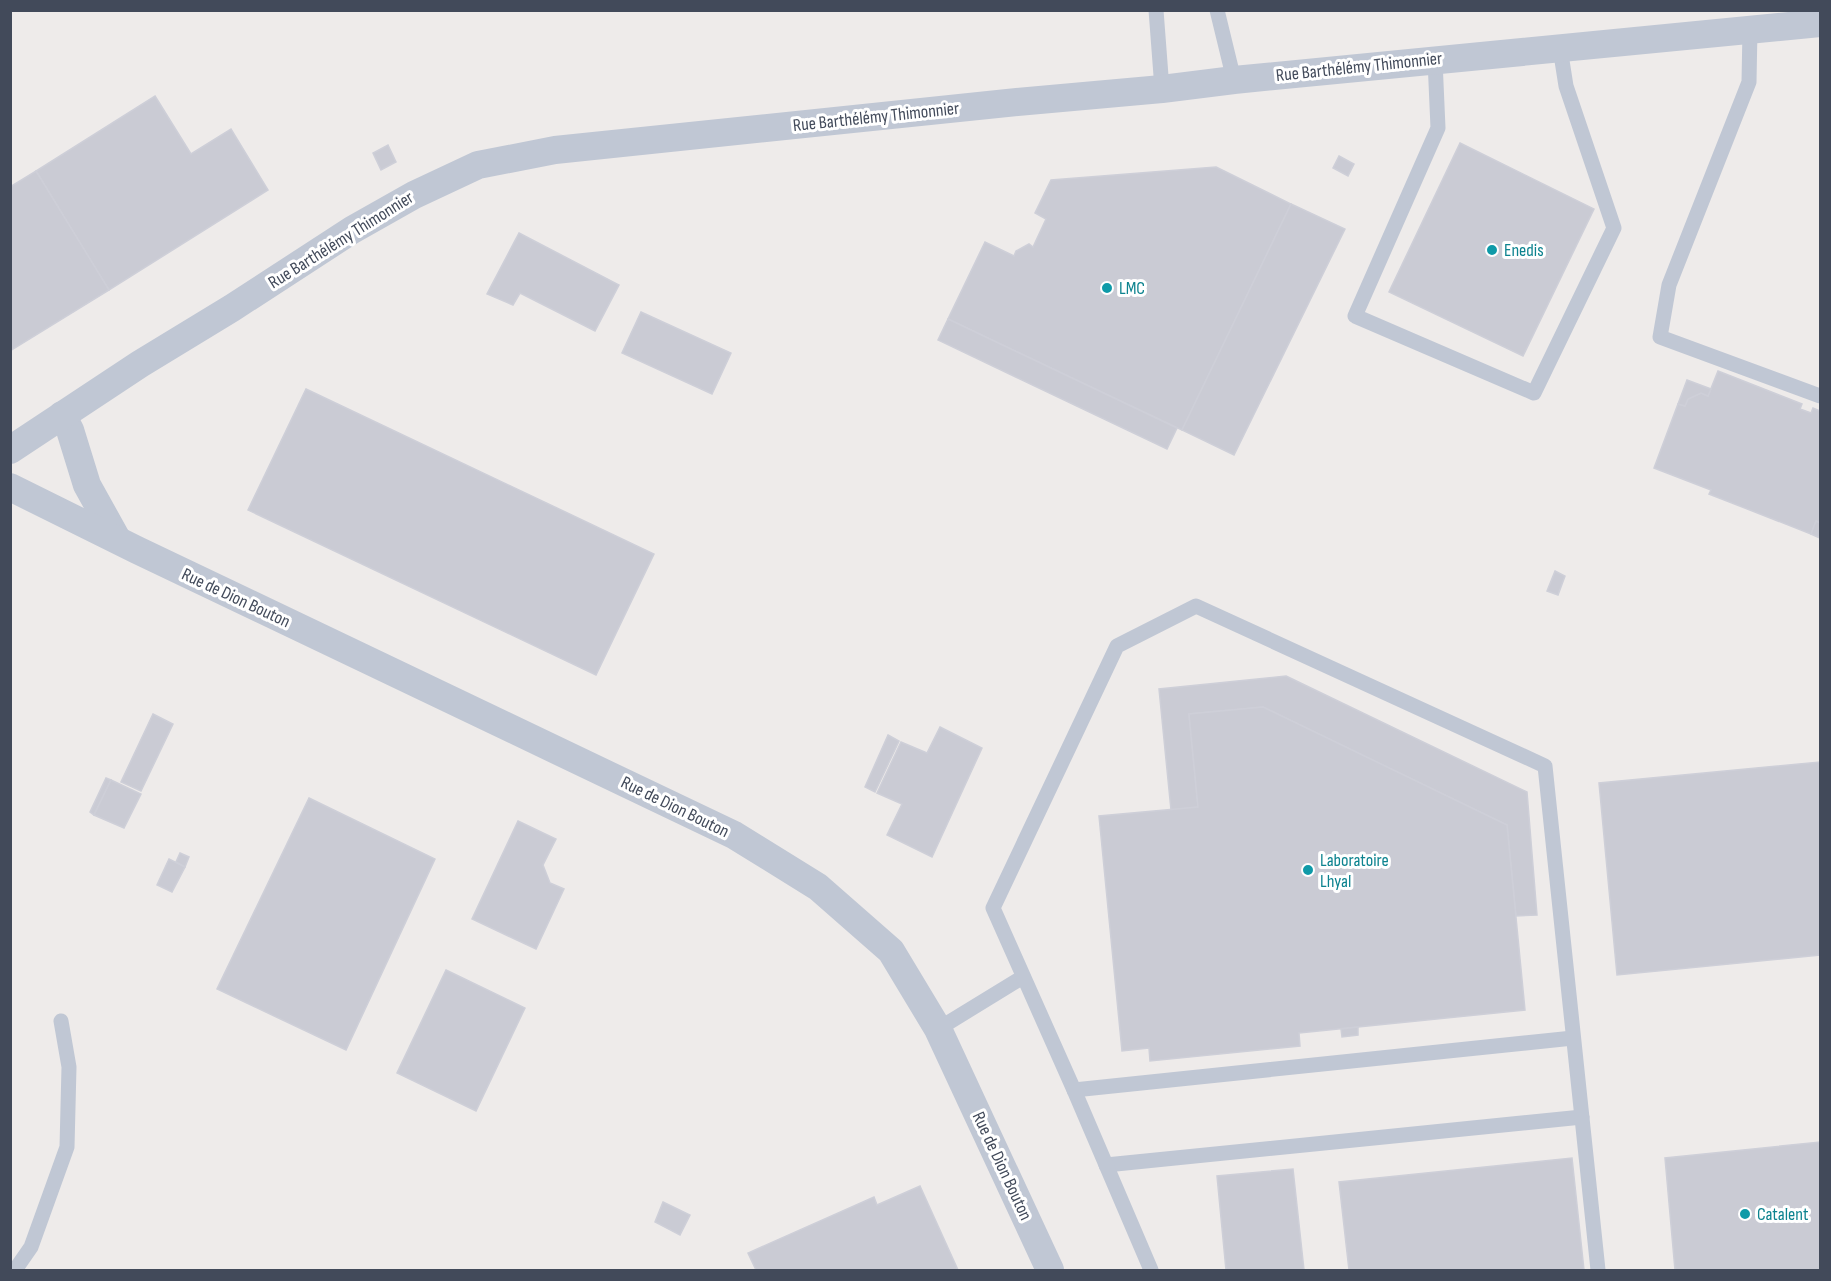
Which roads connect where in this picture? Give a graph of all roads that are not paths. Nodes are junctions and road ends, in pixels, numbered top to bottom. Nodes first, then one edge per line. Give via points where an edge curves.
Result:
1 (1156, 10) edge
2 (1217, 10) edge
3 (1821, 23) edge
4 (1749, 29) junction
5 (1560, 48) junction
6 (1435, 60) junction
7 (1234, 80) junction
8 (1162, 89) junction
9 (1821, 396) edge
10 (63, 415) junction
11 (10, 450) edge
12 (10, 487) edge
13 (117, 539) junction
14 (1023, 977) junction
15 (61, 1021) dead end
16 (938, 1029) junction
17 (1573, 1038) junction
18 (1074, 1090) junction
19 (1582, 1117) junction
20 (1106, 1165) junction
21 (15, 1270) edge
22 (1050, 1270) edge
23 (1151, 1270) edge
24 (1598, 1270) edge

1 - 8 lane
2 - 7 lane
3 - 4 street, Rue Barthélémy Thimonnier
4 - 5 street, Rue Barthélémy Thimonnier
4 - 9 lane via 1749,82 1669,285 1660,337
5 - 6 street, Rue Barthélémy Thimonnier
5 - 6 lane via 1566,86 1614,228 1534,393 1355,316 1438,128
6 - 7 street, Rue Barthélémy Thimonnier
7 - 8 street, Rue Barthélémy Thimonnier
8 - 10 street, Rue Barthélémy Thimonnier via 565,149 478,165 352,230
10 - 11 street, Rue Barthélémy Thimonnier
10 - 13 street via 87,485
12 - 13 street, Rue de Dion Bouton
13 - 16 street, Rue de Dion Bouton via 734,835 818,887 891,951
14 - 16 lane
14 - 17 lane via 993,908 1117,646 1197,606 1545,766
14 - 18 lane
15 - 21 lane via 69,1067 67,1147 31,1247
16 - 22 street, Rue de Dion Bouton
17 - 18 lane
17 - 19 lane
18 - 20 lane
19 - 20 lane
19 - 24 lane
20 - 23 lane

